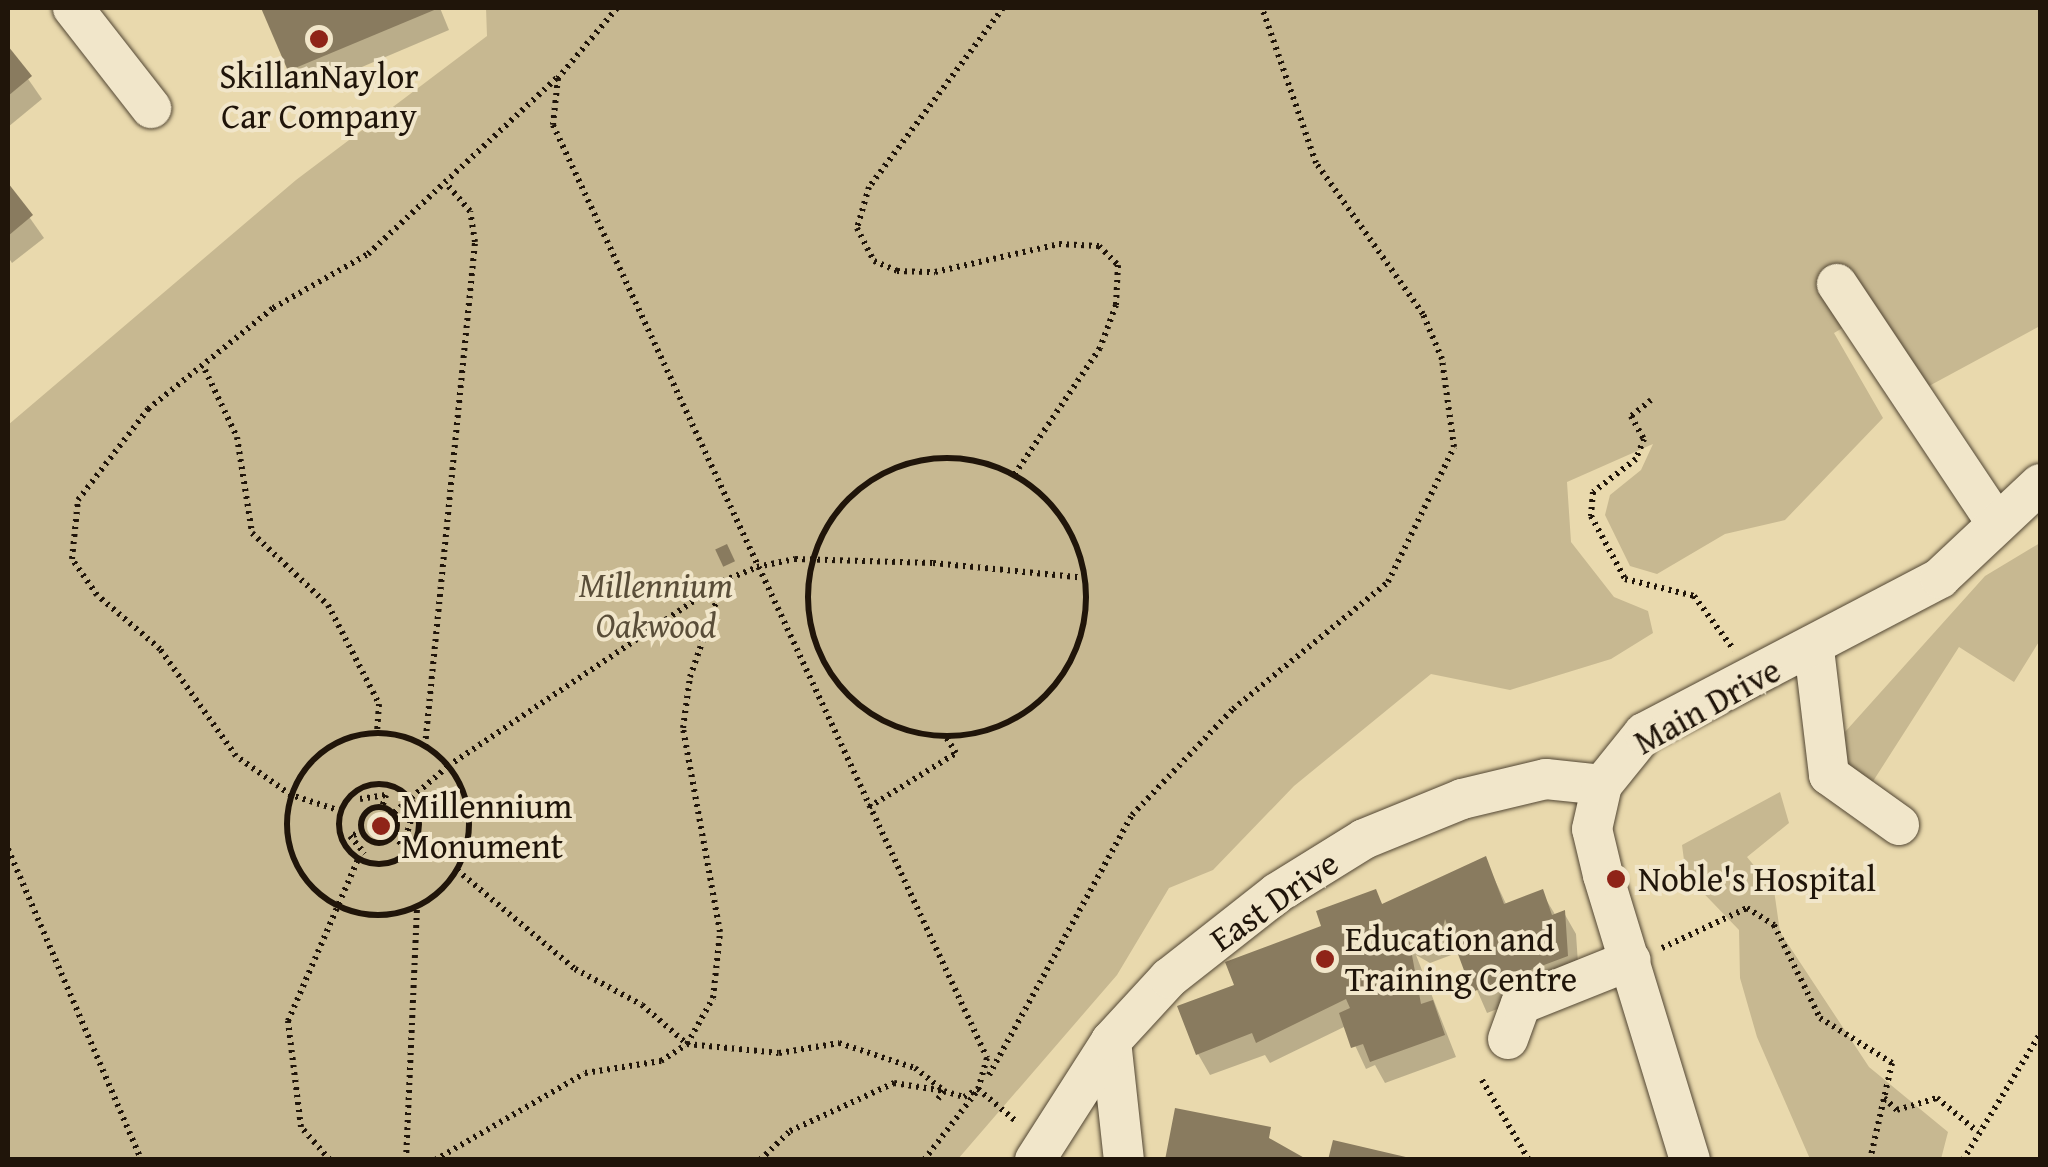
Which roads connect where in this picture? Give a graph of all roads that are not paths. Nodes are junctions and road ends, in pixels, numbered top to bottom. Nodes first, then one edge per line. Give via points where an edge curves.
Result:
1 (73, 8) edge
2 (150, 108) dead end
3 (1837, 284) dead end
4 (2040, 484) edge
5 (1995, 521) junction
6 (1814, 648) junction
7 (1602, 785) junction
8 (1899, 825) dead end
9 (1641, 956) junction
10 (1508, 1040) dead end
11 (1111, 1041) junction
12 (1040, 1148) edge
13 (1124, 1160) edge
14 (1690, 1160) edge

1 - 2 street
3 - 5 street
4 - 5 street, Main Drive
5 - 6 street, Main Drive via 1940,578
6 - 7 street, Main Drive via 1644,733
6 - 8 street via 1830,775
7 - 9 street, Main Drive via 1592,830
7 - 11 street, East Drive via 1546,779 1462,799 1364,839 1277,892 1169,978
9 - 10 street via 1522,1004
9 - 14 street, Main Drive
11 - 12 street, East Drive
11 - 13 street

